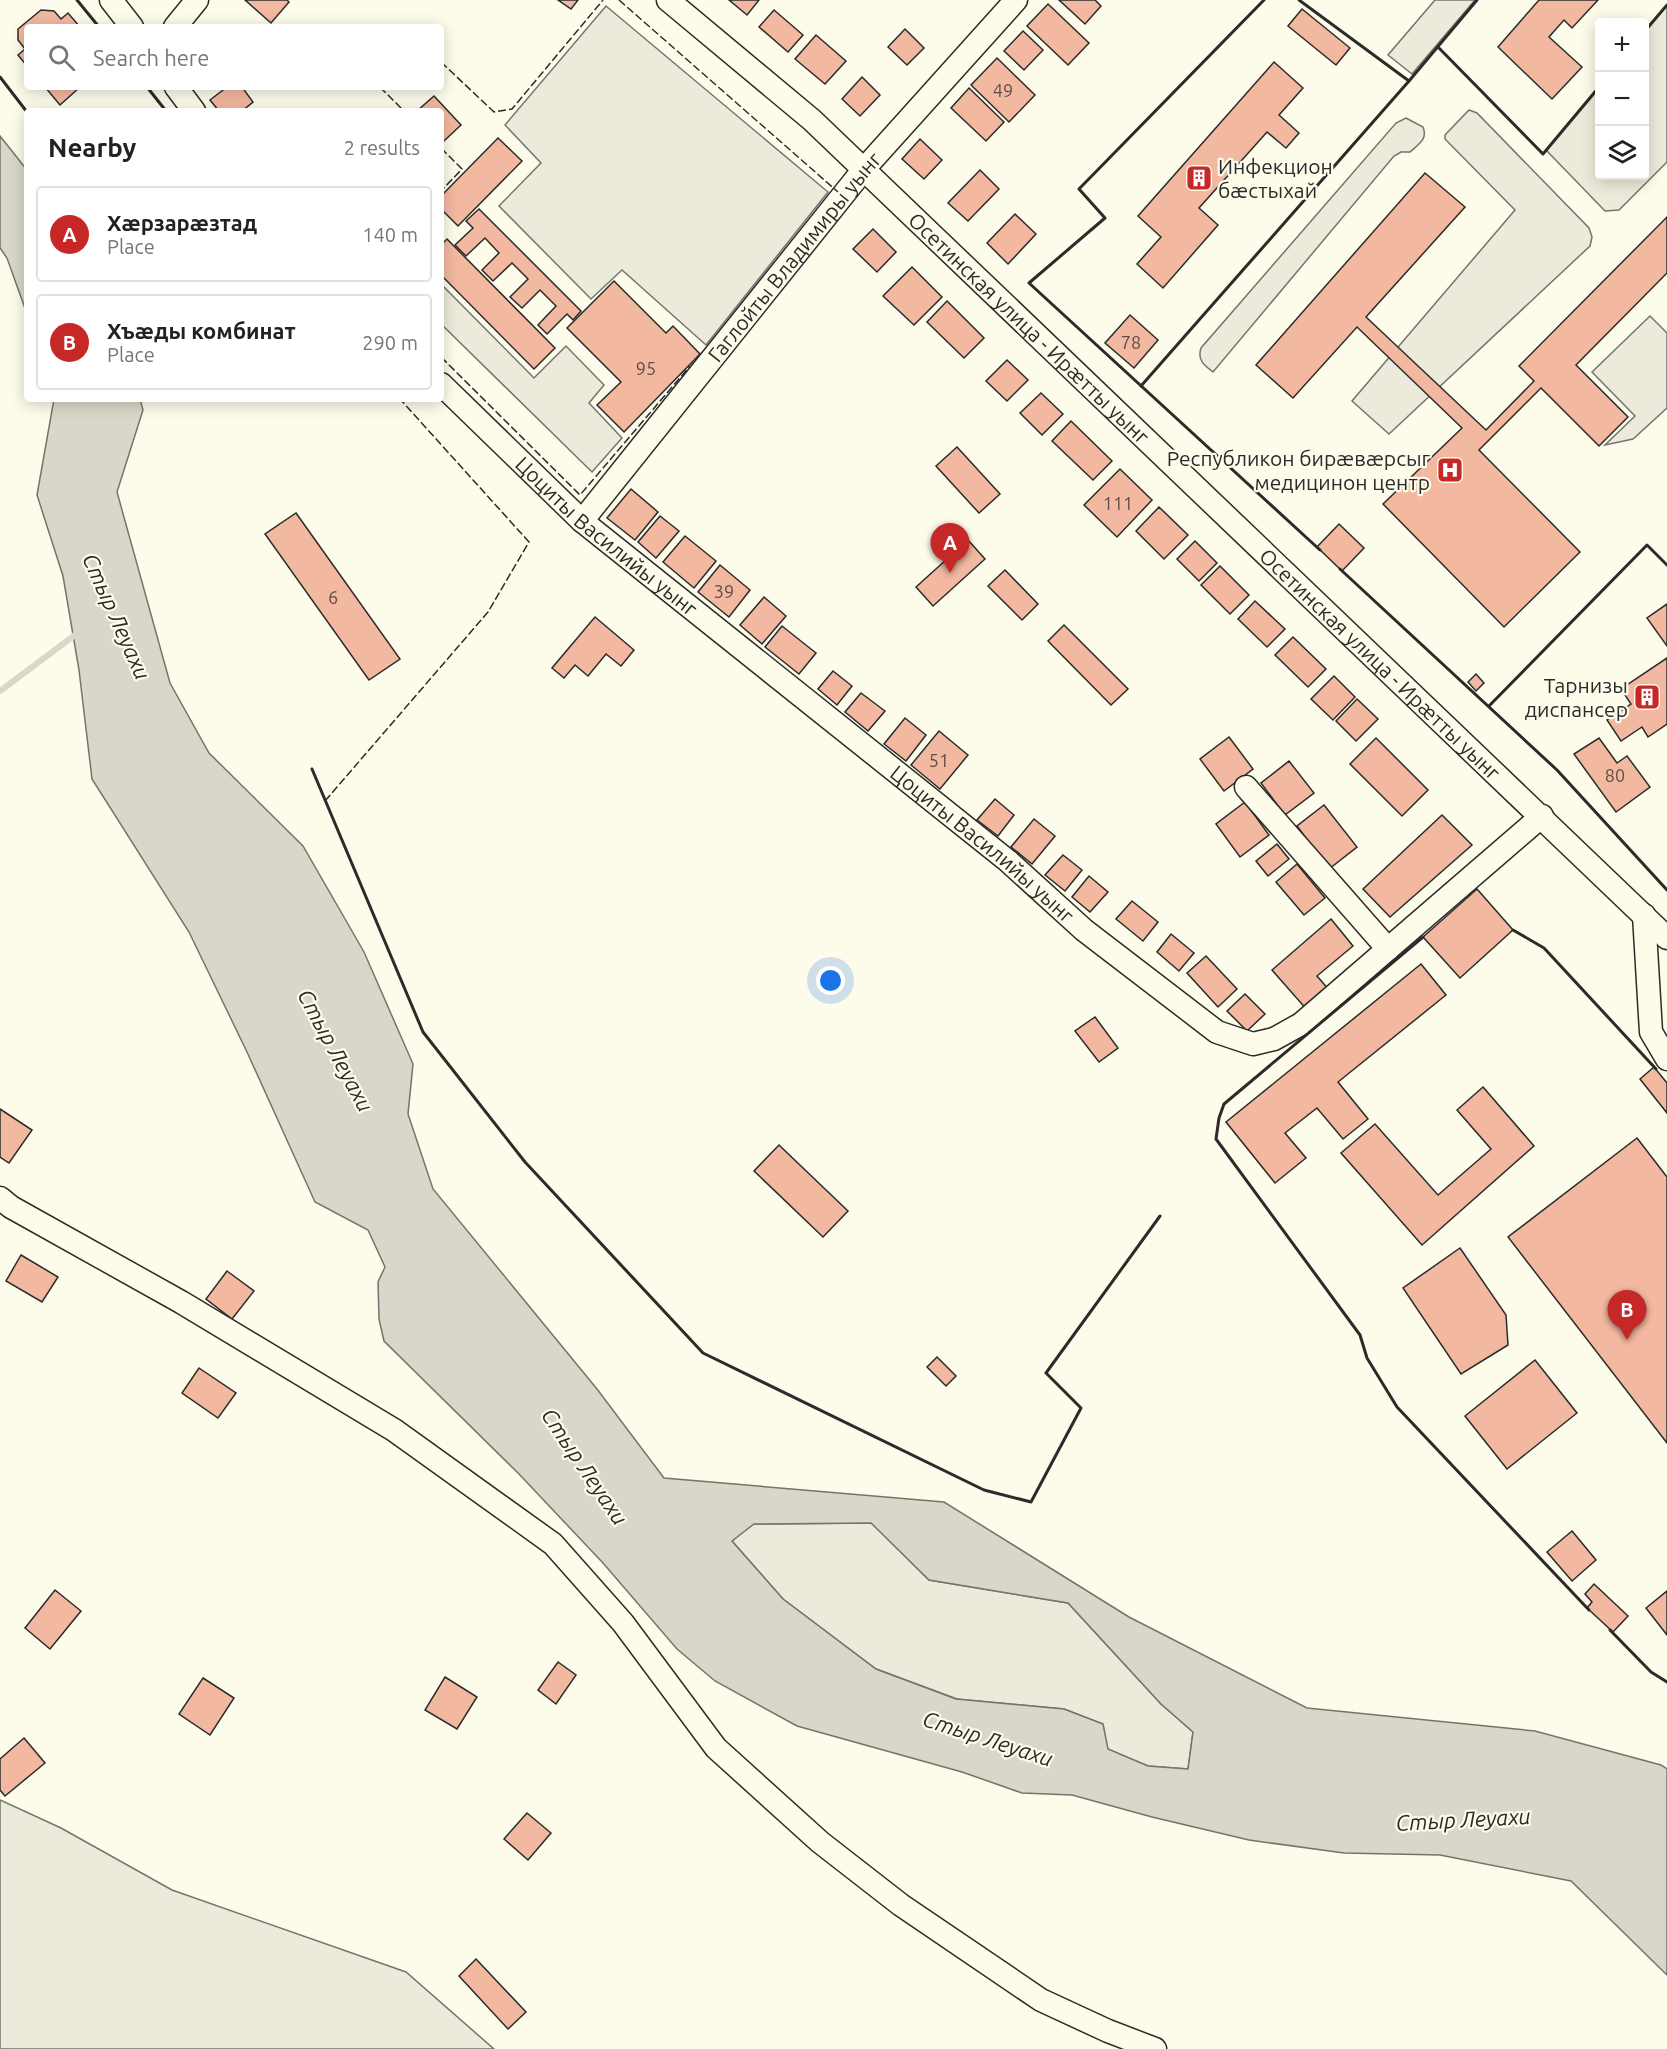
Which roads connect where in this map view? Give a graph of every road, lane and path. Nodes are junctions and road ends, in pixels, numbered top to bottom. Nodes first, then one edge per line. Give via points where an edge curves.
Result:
1 (111, 0) edge
2 (197, 0) edge
3 (668, 0) edge
4 (1016, 0) edge
5 (130, 24) edge
6 (177, 24) edge
7 (178, 90) edge
8 (192, 108) edge
9 (864, 169) junction
10 (444, 387) edge
11 (582, 521) junction
12 (1246, 788) dead end
13 (1542, 816) junction
14 (1644, 915) junction
15 (1667, 938) edge
16 (1388, 949) junction
17 (1667, 1059) edge
18 (0, 1198) edge
19 (1155, 2049) edge

1 - 5 street
2 - 6 street
3 - 9 street, Осетинская улица - Ирæтты уынг via 812,120
4 - 9 street, Гаглойты Владимиры уынг
7 - 8 street
9 - 11 street, Гаглойты Владимиры уынг
9 - 13 street, Осетинская улица - Ирæтты уынг
10 - 11 street, Цоциты Василийы уынг
11 - 16 street, Цоциты Василийы уынг via 1008,861 1084,930 1217,1032 1253,1044 1274,1040 1301,1024
12 - 16 street
13 - 14 street, Осетинская улица - Ирæтты уынг
13 - 16 street, Цоциты Василийы уынг
14 - 15 street, Осетинская улица - Ирæтты уынг
14 - 17 street via 1651,1032
18 - 19 street via 394,1430 553,1544 623,1623 716,1748 820,1842 901,1905 1041,2000

